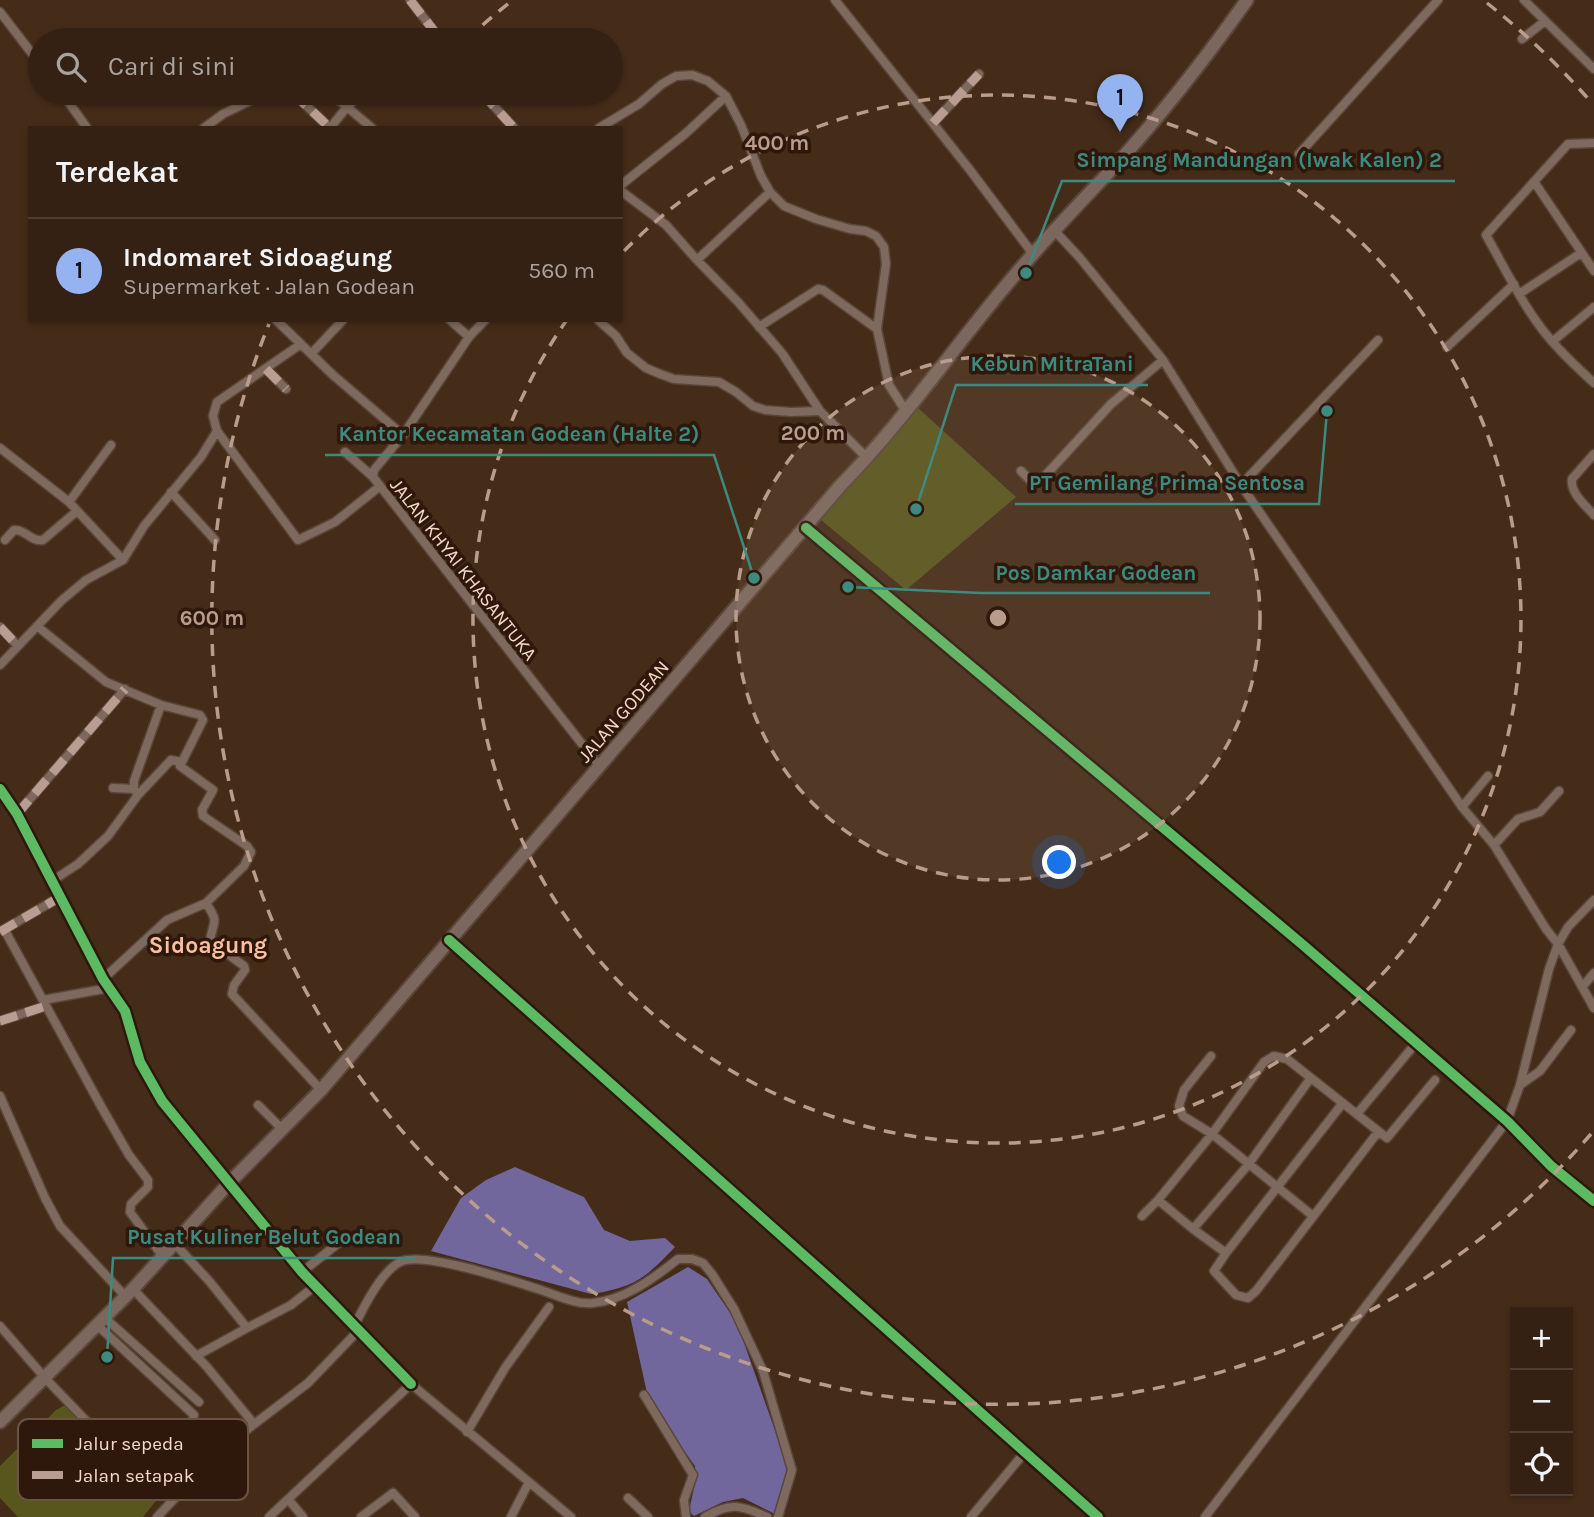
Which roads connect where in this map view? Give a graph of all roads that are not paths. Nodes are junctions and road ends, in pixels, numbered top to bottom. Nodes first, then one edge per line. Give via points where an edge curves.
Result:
1 (410, 0) edge
2 (835, 0) edge
3 (1247, 0) edge
4 (1438, 0) edge
5 (1524, 0) edge
6 (0, 12) edge
7 (1545, 20) junction
8 (432, 28) edge
9 (1522, 39) dead end
10 (28, 48) edge
11 (1594, 69) edge
12 (979, 74) dead end
13 (726, 96) junction
14 (70, 105) edge
15 (241, 105) edge
16 (306, 105) edge
17 (345, 105) edge
18 (493, 105) edge
19 (347, 107) junction
20 (933, 123) junction
21 (86, 126) edge
22 (207, 126) edge
23 (328, 126) edge
24 (332, 126) edge
25 (370, 126) edge
26 (512, 126) edge
27 (601, 126) edge
28 (1594, 143) edge
29 (1299, 154) dead end
30 (623, 183) edge
31 (1535, 183) junction
32 (770, 191) junction
33 (623, 193) edge
34 (1054, 229) junction
35 (1581, 253) junction
36 (1032, 254) junction
37 (697, 260) junction
38 (1594, 271) edge
39 (1514, 284) junction
40 (1519, 294) junction
41 (1594, 307) edge
42 (278, 322) edge
43 (341, 322) edge
44 (452, 322) edge
45 (483, 322) edge
46 (600, 322) edge
47 (759, 327) junction
48 (877, 329) junction
49 (469, 337) junction
50 (1378, 340) dead end
51 (1553, 341) junction
52 (301, 344) junction
53 (1447, 347) dead end
54 (311, 354) junction
55 (1163, 360) junction
56 (266, 369) junction
57 (1594, 383) edge
58 (286, 388) dead end
59 (905, 410) junction
60 (820, 411) junction
61 (217, 431) junction
62 (403, 435) junction
63 (111, 445) dead end
64 (0, 448) edge
65 (345, 452) dead end
66 (1594, 454) edge
67 (867, 458) junction
68 (1021, 471) dead end
69 (373, 477) junction
70 (1241, 485) junction
71 (379, 487) junction
72 (171, 492) junction
73 (69, 502) junction
74 (77, 510) junction
75 (1594, 515) edge
76 (806, 528) junction
77 (5, 540) dead end
78 (215, 540) dead end
79 (123, 560) junction
80 (37, 626) junction
81 (0, 627) edge
82 (19, 646) junction
83 (0, 665) edge
84 (125, 689) junction
85 (161, 705) junction
86 (181, 762) junction
87 (600, 767) junction
88 (1488, 776) dead end
89 (113, 788) dead end
90 (0, 789) edge
91 (1559, 791) dead end
92 (136, 792) junction
93 (1462, 807) junction
94 (17, 814) junction
95 (1494, 845) junction
96 (51, 881) junction
97 (60, 897) junction
98 (1594, 900) edge
99 (206, 903) junction
100 (2, 930) edge
101 (449, 940) junction
102 (1558, 944) junction
103 (1594, 973) edge
104 (103, 979) junction
105 (1583, 986) junction
106 (109, 988) junction
107 (44, 1003) junction
108 (1594, 1007) edge
109 (0, 1021) edge
110 (1571, 1030) dead end
111 (1416, 1043) junction
112 (1211, 1056) dead end
113 (1310, 1079) junction
114 (1435, 1080) dead end
115 (1520, 1085) junction
116 (321, 1090) junction
117 (0, 1096) edge
118 (1342, 1104) junction
119 (258, 1105) dead end
120 (1357, 1114) junction
121 (1507, 1121) junction
122 (282, 1129) junction
123 (1378, 1132) junction
124 (1212, 1134) junction
125 (1248, 1165) junction
126 (230, 1182) junction
127 (1278, 1187) junction
128 (1158, 1200) junction
129 (1594, 1201) edge
130 (1142, 1216) dead end
131 (1313, 1216) junction
132 (1194, 1229) junction
133 (345, 1238) dead end
134 (175, 1244) junction
135 (1226, 1253) junction
136 (163, 1257) junction
137 (302, 1272) junction
138 (315, 1286) junction
139 (130, 1293) junction
140 (549, 1307) dead end
141 (101, 1321) junction
142 (0, 1326) edge
143 (247, 1328) junction
144 (356, 1329) junction
145 (196, 1356) junction
146 (45, 1378) junction
147 (411, 1384) junction
148 (644, 1395) dead end
149 (199, 1402) dead end
150 (84, 1419) edge
151 (193, 1419) edge
152 (0, 1422) edge
153 (254, 1424) junction
154 (248, 1429) edge
155 (467, 1432) junction
156 (1025, 1452) junction
157 (528, 1483) junction
158 (628, 1498) dead end
159 (288, 1499) junction
160 (173, 1500) edge
161 (157, 1517) edge
162 (269, 1517) edge
163 (303, 1517) edge
164 (361, 1517) edge
165 (415, 1517) edge
166 (511, 1517) edge
167 (571, 1517) edge
168 (648, 1517) edge
169 (685, 1517) edge
170 (705, 1517) edge
171 (767, 1517) edge
172 (778, 1517) edge
173 (971, 1517) edge
174 (1098, 1517) edge
175 (1205, 1517) edge

1 - 8 street
2 - 20 street
3 - 34 main road, JALAN GODEAN via 1155,119
4 - 29 street
5 - 7 street
6 - 10 street
7 - 9 street
7 - 11 street
12 - 20 street
13 - 27 street via 692,75 676,76
13 - 30 street
13 - 32 street
14 - 21 street
15 - 22 street
16 - 23 street
17 - 19 street
18 - 26 street
19 - 24 street
19 - 25 street
20 - 36 street
28 - 31 street via 1568,144
31 - 35 street
31 - 39 street via 1486,235
32 - 37 street
32 - 48 street via 800,214 866,231 878,239 886,264
33 - 37 street via 666,225
34 - 36 main road, JALAN GODEAN
34 - 55 street
35 - 38 street
35 - 40 street
36 - 59 main road, JALAN GODEAN
37 - 47 street
39 - 40 street
39 - 53 street
40 - 51 street
41 - 51 street
42 - 52 street
43 - 54 street
44 - 49 street
45 - 49 street, JALAN KHYAI KHASANTUKA
46 - 60 street via 627,353 667,377 719,382 765,410
47 - 48 street via 818,289
47 - 60 street
48 - 59 street via 889,384
49 - 62 street, JALAN KHYAI KHASANTUKA
50 - 70 street
51 - 57 street
52 - 54 street
52 - 56 street
54 - 62 street
55 - 68 street via 1111,404 1044,477 1034,484
55 - 70 street
56 - 58 street
56 - 61 street via 217,402 213,416
59 - 67 main road, JALAN GODEAN
60 - 67 street
61 - 71 street via 298,540 328,526
61 - 72 street
62 - 69 street, JALAN KHYAI KHASANTUKA
63 - 73 street
64 - 73 street
65 - 69 street
66 - 75 street via 1571,484
67 - 76 main road, JALAN GODEAN
69 - 71 street, JALAN KHYAI KHASANTUKA
70 - 93 street
71 - 87 street, JALAN KHYAI KHASANTUKA
72 - 78 street
72 - 79 street
73 - 74 street
74 - 77 street via 43,540 14,530
74 - 79 street
76 - 87 main road, JALAN GODEAN
76 - 111 street
79 - 80 street via 86,580
80 - 82 street
80 - 84 street via 106,682
81 - 82 street
82 - 83 street
84 - 85 street
84 - 94 street
85 - 86 street via 197,713 202,720
85 - 92 street via 134,781
86 - 92 street via 171,760
86 - 99 street via 181,768 213,790 203,816 251,852 244,866
87 - 101 main road, JALAN GODEAN
88 - 93 street
89 - 92 street
90 - 94 street
91 - 95 street via 1540,812 1518,819
92 - 96 street via 108,836
93 - 95 street
94 - 96 street
95 - 102 street
96 - 97 street
97 - 100 street
97 - 104 street
98 - 102 street
99 - 104 street via 167,920
99 - 116 street via 216,924 210,941 246,970 232,994
100 - 107 street
101 - 116 main road, JALAN GODEAN
101 - 156 street
102 - 105 street
102 - 115 street
103 - 105 street
104 - 106 street
105 - 108 street
106 - 107 street
106 - 126 street via 125,1011 140,1062 162,1101
107 - 109 street
107 - 136 street via 129,1155 146,1176 148,1187 131,1204 130,1212
110 - 115 street via 1541,1071
111 - 120 street
111 - 121 street
112 - 124 street via 1184,1090 1179,1106 1183,1116
113 - 118 street
113 - 124 street via 1287,1059 1274,1056 1264,1062
113 - 125 street
114 - 123 street via 1387,1138
115 - 121 street
116 - 122 main road, JALAN GODEAN
117 - 139 street via 60,1226
118 - 120 street
118 - 127 street
119 - 122 street
120 - 123 street
121 - 129 street
121 - 175 street
122 - 126 main road, JALAN GODEAN
123 - 131 street
124 - 125 street
124 - 128 street
125 - 127 street
125 - 132 street
126 - 134 main road, JALAN GODEAN
126 - 137 street
127 - 131 street
127 - 135 street
128 - 130 street
128 - 132 street
131 - 135 street via 1248,1298 1236,1294 1214,1272
132 - 135 street
133 - 137 street
134 - 136 main road, JALAN GODEAN
134 - 143 street
136 - 139 main road, JALAN GODEAN
137 - 138 street
138 - 143 street via 291,1305
138 - 144 street
139 - 141 main road, JALAN GODEAN
139 - 145 street
140 - 155 street
141 - 146 main road, JALAN GODEAN
141 - 149 street
141 - 151 street via 194,1415
142 - 146 street
143 - 145 street
144 - 147 street
144 - 153 street via 308,1383
144 - 172 street via 388,1270 407,1259 500,1276 590,1304 654,1279 678,1259 704,1263 734,1310 763,1371 792,1470
145 - 153 street
146 - 150 street
146 - 152 main road, JALAN GODEAN
147 - 155 street
147 - 159 street
148 - 169 street via 693,1475 684,1500
153 - 154 street
155 - 157 street
156 - 173 street
156 - 174 street
157 - 166 street
157 - 167 street
158 - 168 street
159 - 162 street
159 - 163 street
160 - 161 street
164 - 165 street via 393,1493
170 - 171 street via 738,1505

